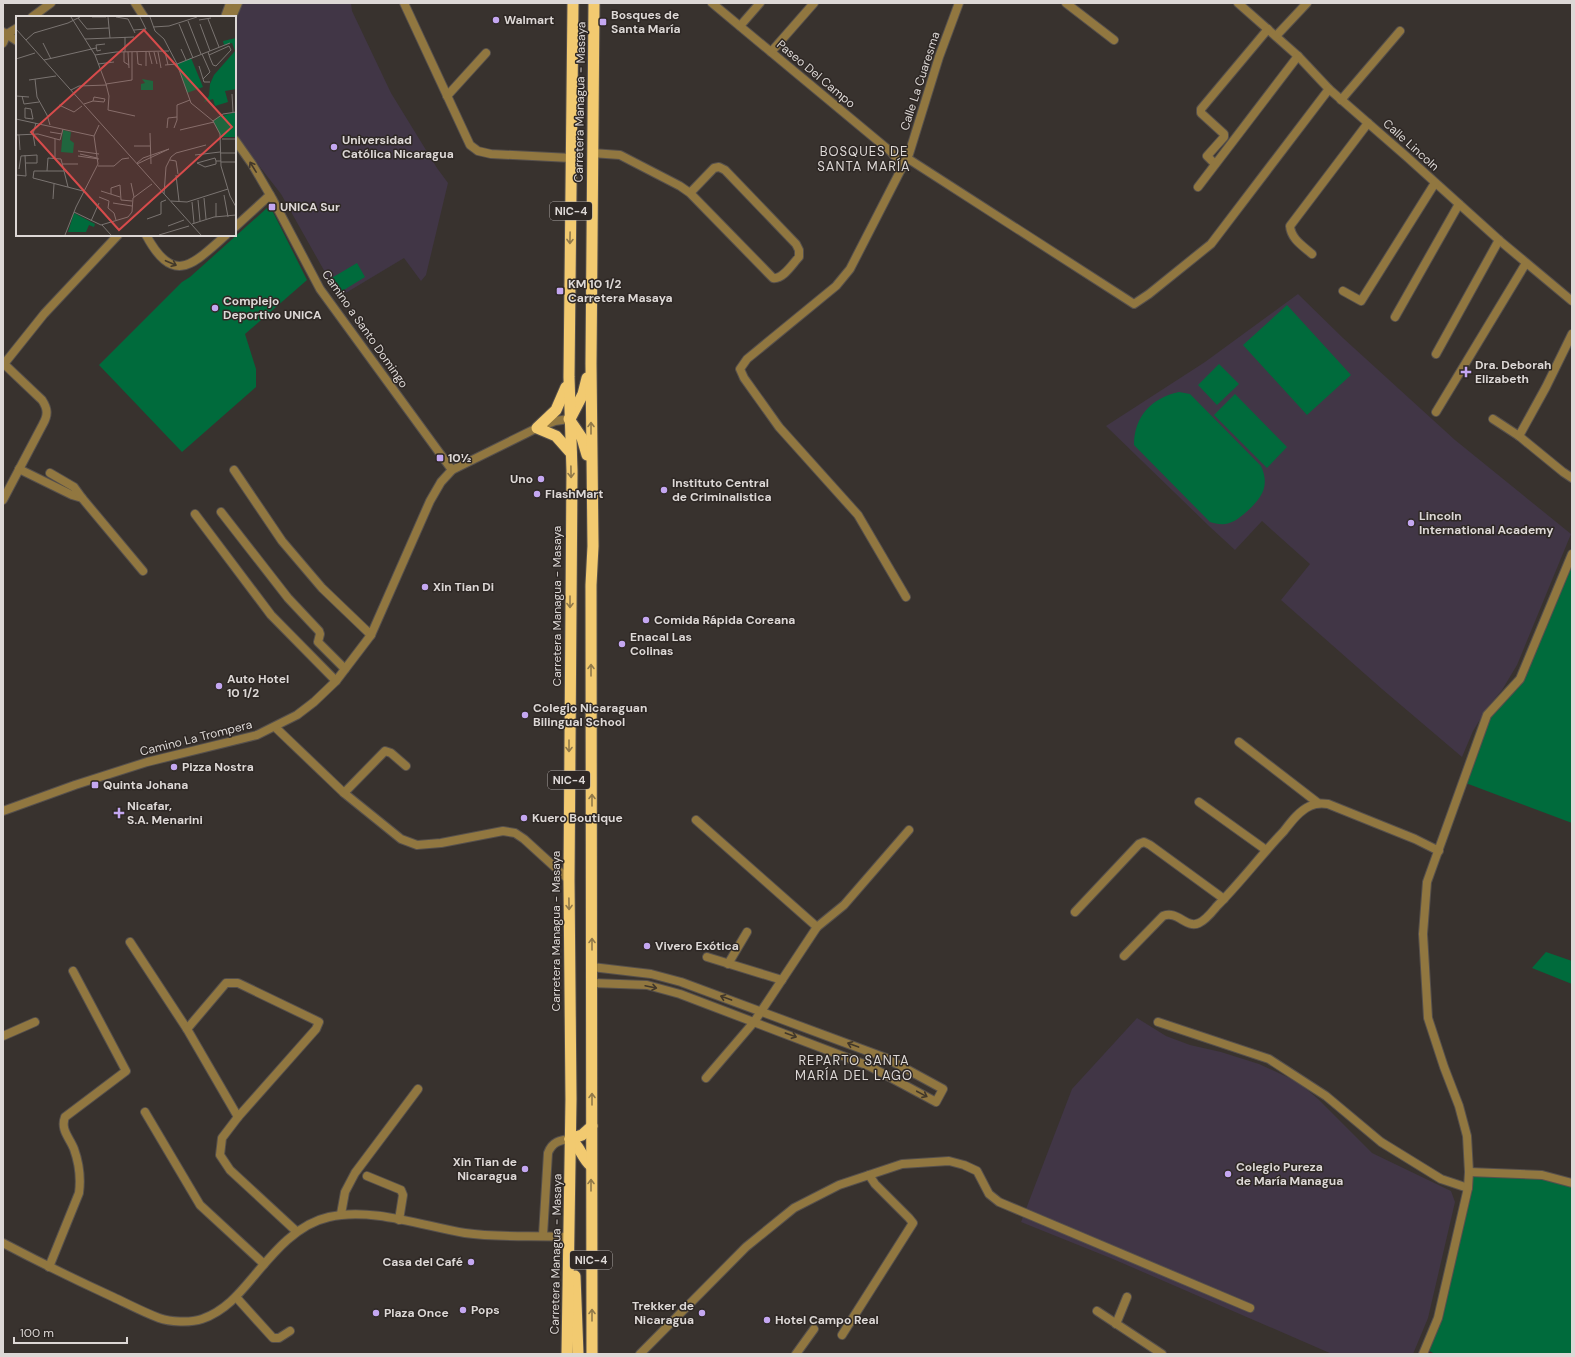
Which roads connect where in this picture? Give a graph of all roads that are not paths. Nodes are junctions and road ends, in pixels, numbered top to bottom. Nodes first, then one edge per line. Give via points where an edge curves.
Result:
1 (51, 3) edge
2 (135, 3) edge
3 (233, 3) edge
4 (238, 3) edge
5 (404, 3) edge
6 (573, 3) edge
7 (594, 3) edge
8 (712, 3) edge
9 (760, 3) edge
10 (814, 3) edge
11 (959, 3) edge
12 (1066, 3) edge
13 (1238, 3) edge
14 (1307, 3) edge
15 (33, 16) edge
16 (143, 16) edge
17 (225, 16) edge
18 (232, 16) edge
19 (740, 26) junction
20 (16, 28) edge
21 (1268, 29) junction
22 (1400, 31) dead end
23 (5, 33) edge
24 (1276, 36) junction
25 (16, 40) edge
26 (1114, 40) dead end
27 (3, 44) edge
28 (771, 52) junction
29 (486, 53) dead end
30 (1298, 56) junction
31 (1329, 89) junction
32 (447, 96) junction
33 (1342, 100) junction
34 (1368, 123) junction
35 (236, 141) edge
36 (592, 153) junction
37 (571, 158) junction
38 (905, 162) junction
39 (1215, 164) junction
40 (1435, 182) junction
41 (1198, 187) dead end
42 (690, 193) junction
43 (270, 195) junction
44 (1459, 204) junction
45 (236, 226) edge
46 (117, 236) edge
47 (147, 236) edge
48 (225, 236) edge
49 (1499, 240) junction
50 (1312, 254) dead end
51 (1526, 263) junction
52 (1343, 292) dead end
53 (1572, 301) edge
54 (1395, 317) dead end
55 (1572, 334) edge
56 (1436, 354) dead end
57 (4, 363) edge
58 (591, 364) junction
59 (568, 377) junction
60 (1436, 412) dead end
61 (569, 419) junction
62 (1493, 419) dead end
63 (537, 428) junction
64 (1519, 436) junction
65 (571, 453) junction
66 (19, 469) junction
67 (234, 470) dead end
68 (452, 470) junction
69 (50, 473) dead end
70 (1572, 478) edge
71 (82, 498) junction
72 (3, 500) edge
73 (221, 512) dead end
74 (195, 514) dead end
75 (593, 546) junction
76 (1572, 554) edge
77 (144, 571) dead end
78 (906, 597) dead end
79 (371, 635) junction
80 (345, 669) junction
81 (336, 681) junction
82 (275, 727) junction
83 (1239, 742) dead end
84 (406, 766) dead end
85 (344, 794) junction
86 (1199, 802) dead end
87 (1318, 803) junction
88 (3, 811) edge
89 (696, 820) dead end
90 (909, 830) dead end
91 (1266, 850) junction
92 (1439, 851) junction
93 (569, 880) junction
94 (1224, 899) junction
95 (1075, 912) dead end
96 (817, 927) junction
97 (747, 932) dead end
98 (130, 942) dead end
99 (1124, 956) dead end
100 (707, 957) dead end
101 (728, 964) junction
102 (592, 967) junction
103 (73, 971) dead end
104 (782, 980) junction
105 (592, 983) junction
106 (763, 1011) junction
107 (35, 1022) dead end
108 (754, 1022) junction
109 (1158, 1022) dead end
110 (187, 1029) junction
111 (3, 1036) edge
112 (706, 1078) dead end
113 (418, 1089) dead end
114 (145, 1112) dead end
115 (238, 1117) junction
116 (592, 1126) junction
117 (570, 1139) junction
118 (590, 1166) junction
119 (1470, 1172) junction
120 (869, 1175) junction
121 (367, 1176) dead end
122 (1572, 1182) edge
123 (1468, 1188) junction
124 (341, 1214) junction
125 (399, 1220) junction
126 (296, 1231) junction
127 (543, 1236) junction
128 (568, 1240) junction
129 (3, 1243) edge
130 (264, 1264) junction
131 (49, 1267) junction
132 (236, 1297) junction
133 (1128, 1297) dead end
134 (1250, 1308) dead end
135 (1096, 1311) dead end
136 (1116, 1324) junction
137 (814, 1329) dead end
138 (290, 1331) dead end
139 (842, 1335) dead end
140 (567, 1354) edge
141 (578, 1354) edge
142 (592, 1354) edge
143 (640, 1354) edge
144 (796, 1354) edge
145 (1162, 1354) edge
146 (1423, 1354) edge

1 - 15 street
2 - 16 street
3 - 17 street
4 - 18 street
5 - 32 street
6 - 37 highway, Carretera Managua - Masaya / NIC-4
7 - 36 highway, Carretera Managua - Masaya / NIC-4
8 - 19 street, Paseo Del Campo
9 - 19 street
10 - 28 street
11 - 38 street, Calle La Cuaresma via 938,57
12 - 26 street
13 - 21 street, Calle Lincoln
14 - 24 street
19 - 28 street, Paseo Del Campo
20 - 23 street
21 - 24 street, Calle Lincoln
21 - 39 street via 1201,109 1201,113 1224,134 1207,156
22 - 33 street
23 - 25 street
23 - 27 street
24 - 30 street, Calle Lincoln
28 - 38 street, Paseo Del Campo
29 - 32 street
30 - 31 street, Calle Lincoln
30 - 39 street
31 - 33 street, Calle Lincoln
31 - 38 street, Paseo Del Campo via 1211,244 1134,304
32 - 37 street via 470,145 478,151 491,154
33 - 34 street, Calle Lincoln
34 - 40 street, Calle Lincoln
34 - 50 street via 1290,226 1294,238
43 -> 35 street, Camino a Santo Domingo
36 - 42 street via 620,155
36 - 58 highway, Carretera Managua - Masaya / NIC-4
37 -> 59 highway, Carretera Managua - Masaya / NIC-4
38 - 78 street, Calle La Cuaresma via 850,269 836,286 747,359 740,369 779,427 858,516
39 - 41 street
40 - 44 street, Calle Lincoln
40 - 52 street via 1361,301
42 - 42 street via 773,278 781,276 799,257 800,250 796,244 725,170 714,168
43 - 45 street
43 - 68 street, Camino a Santo Domingo via 320,289
44 - 49 street, Calle Lincoln
44 - 54 street
46 - 57 street via 44,314
47 -> 48 street via 161,257 170,264 182,266 198,260
49 - 51 street, Calle Lincoln
49 - 56 street
51 - 53 street, Calle Lincoln
51 - 60 street
55 - 64 street
57 - 66 street via 42,400 47,412
58 - 61 highway via 583,394
75 -> 58 highway, Carretera Managua - Masaya / NIC-4
59 - 61 highway, Carretera Managua - Masaya / NIC-4
59 - 63 highway via 564,395 556,410
61 - 63 street
61 - 65 highway, Carretera Managua - Masaya / NIC-4
61 - 75 highway via 582,438 588,456 588,537
62 - 64 street
63 - 65 highway via 556,436
63 - 68 street
64 - 70 street
65 -> 93 highway, Carretera Managua - Masaya / NIC-4
66 - 71 street
66 - 72 street
67 - 79 street via 282,541 322,588
68 - 79 street, Camino La Trompera via 441,482 430,501
69 - 71 street via 74,487
71 - 77 street
73 - 80 street via 288,598 319,631 318,642
74 - 81 street via 271,615
102 -> 75 highway, Carretera Managua - Masaya / NIC-4
76 - 92 street via 1520,679 1487,715
79 - 80 street, Camino La Trompera
80 - 81 street, Camino La Trompera
81 - 82 street, Camino La Trompera via 297,715
82 - 85 street
82 - 88 street, Camino La Trompera via 257,736 147,762
83 - 87 street
84 - 85 street via 385,751
85 - 93 street via 401,839 417,845 503,831 515,833
86 - 91 street
87 - 91 street via 1302,811
87 - 92 street via 1328,804
89 - 96 street
90 - 96 street via 844,905
91 - 94 street
92 - 119 street via 1427,882 1423,934 1428,1018 1459,1106 1467,1136
93 -> 117 highway, Carretera Managua - Masaya / NIC-4
94 - 95 street via 1144,842 1139,844
94 - 99 street via 1199,923 1193,924 1173,914 1163,916
96 - 104 street
97 - 101 street
98 - 110 street
100 - 101 street
101 - 104 street
102 - 105 highway, Carretera Managua - Masaya / NIC-4
106 -> 102 street via 658,976
103 - 131 street via 126,1071 65,1117 63,1122 74,1148 80,1180 79,1193
104 - 106 street
105 -> 108 street via 647,985 680,994
116 -> 105 highway, Carretera Managua - Masaya / NIC-4
106 - 108 street
108 -> 106 street via 869,1066 936,1102 943,1089 886,1058
107 - 111 street
108 - 112 street
109 - 123 street via 1269,1059 1326,1096 1381,1142 1441,1179
110 - 115 street
110 - 115 street via 226,983 238,984 319,1022 316,1029
113 - 124 street via 355,1173 345,1192
114 - 130 street via 200,1205
115 - 126 street via 222,1138 220,1155 230,1170
116 - 117 highway via 582,1135
116 - 118 highway, Carretera Managua - Masaya / NIC-4
117 - 118 highway via 579,1146
117 - 127 street via 555,1142 550,1146 548,1153
117 - 128 highway, Carretera Managua - Masaya / NIC-4
142 -> 118 highway, Carretera Managua - Masaya / NIC-4
119 - 122 street via 1542,1175
119 - 123 street
120 - 134 street via 902,1164 918,1162 949,1161 964,1165 977,1171 989,1194 998,1202
120 - 139 street via 913,1223
120 - 143 street via 839,1186 794,1208 746,1247
121 - 125 street via 401,1190 403,1195
123 - 146 street via 1438,1318
124 - 125 street via 374,1215
124 - 126 street via 314,1222
125 - 127 street via 465,1233
126 - 130 street
127 - 128 street
128 - 140 highway, Carretera Managua - Masaya / NIC-4
128 - 141 highway via 575,1268
129 - 131 street
130 - 132 street
131 - 132 street via 159,1318 201,1320 225,1307
132 - 138 street via 273,1338 279,1338
133 - 136 street
135 - 136 street
136 - 145 street
137 - 144 street

